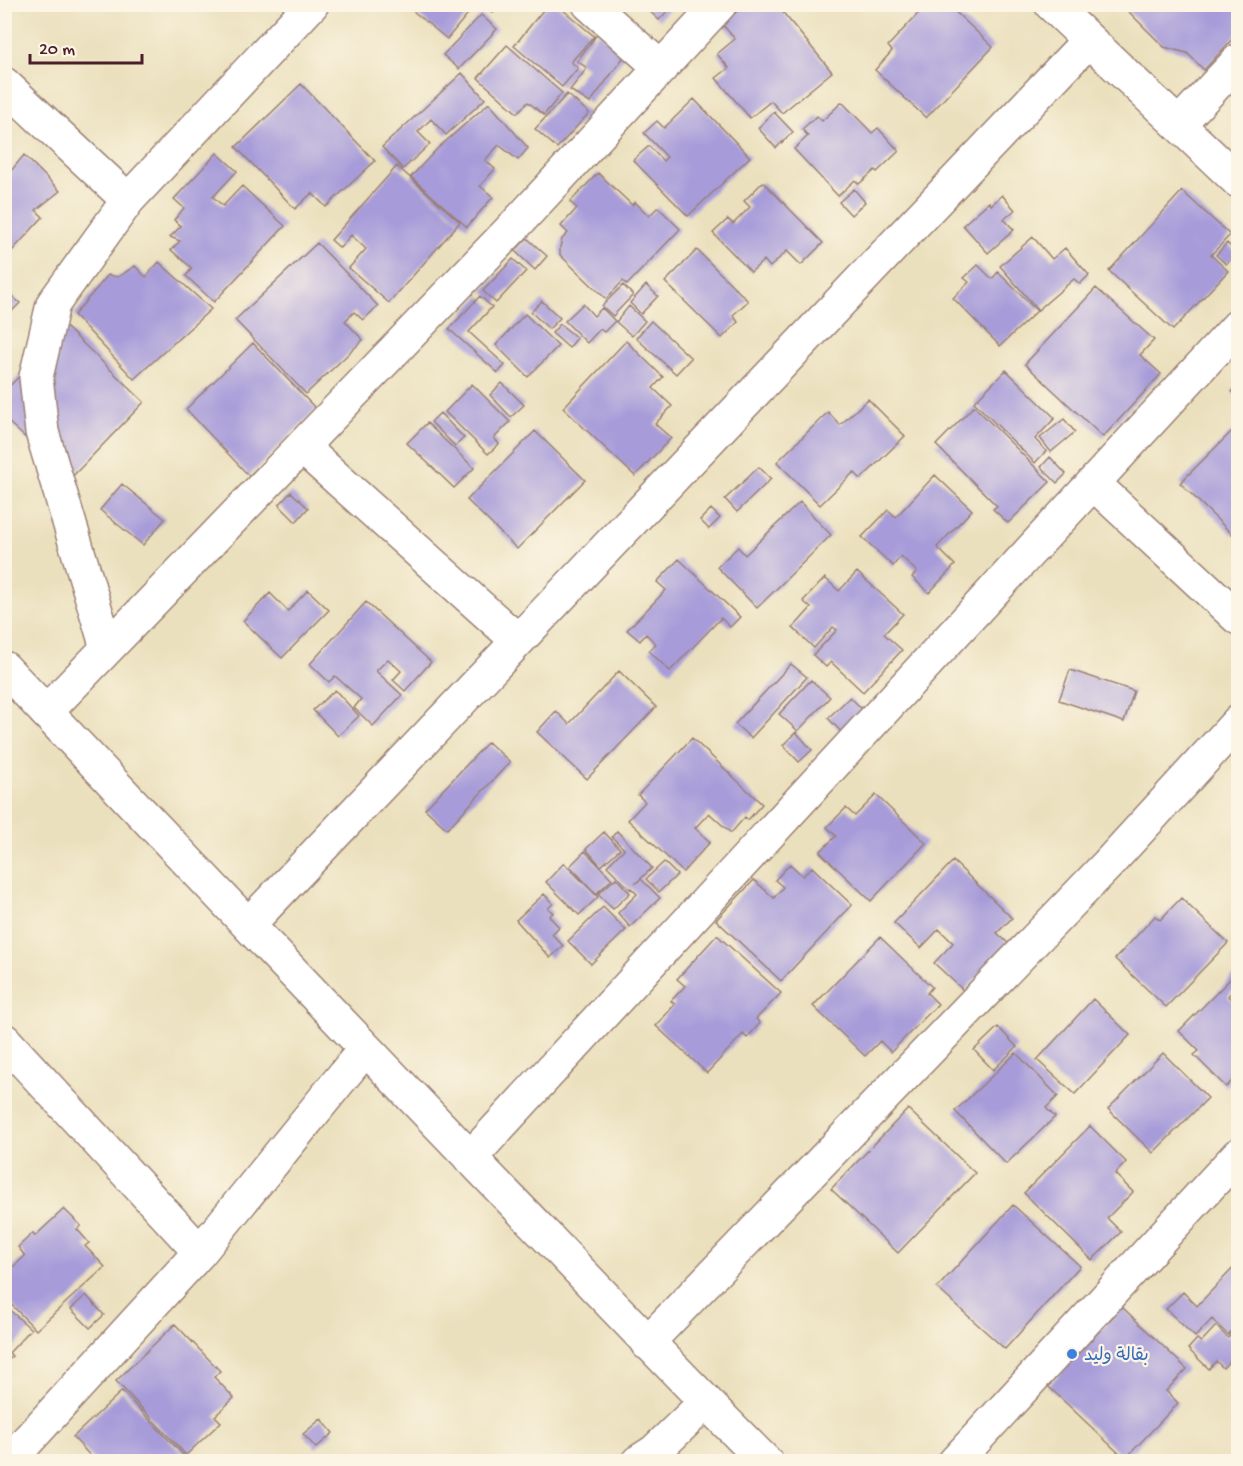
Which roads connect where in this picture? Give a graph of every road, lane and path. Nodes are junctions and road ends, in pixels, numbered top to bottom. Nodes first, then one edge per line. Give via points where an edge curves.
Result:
1 (312, 4) edge
2 (589, 4) edge
3 (720, 4) edge
4 (1052, 4) edge
5 (1089, 40) junction
6 (1239, 61) edge
7 (661, 68) junction
8 (4, 84) edge
9 (1179, 124) junction
10 (1239, 181) edge
11 (128, 200) junction
12 (1239, 327) edge
13 (302, 447) junction
14 (1093, 483) junction
15 (1239, 618) edge
16 (517, 640) junction
17 (107, 648) junction
18 (4, 668) edge
19 (46, 712) junction
20 (1239, 722) edge
21 (249, 924) junction
22 (365, 1049) junction
23 (8, 1052) edge
24 (1239, 1155) edge
25 (470, 1158) junction
26 (200, 1252) junction
27 (647, 1343) junction
28 (706, 1402) junction
29 (762, 1460) edge
30 (8, 1461) edge
31 (638, 1461) edge
32 (955, 1461) edge

1 - 11 street
2 - 7 street
3 - 7 street
4 - 5 street
5 - 9 street
5 - 16 street
6 - 9 street
7 - 13 street
8 - 11 street
9 - 10 street
11 - 17 street via 53,304 36,377 42,432
12 - 14 street
13 - 16 street
13 - 17 street
14 - 15 street
14 - 25 street
16 - 21 street
17 - 19 street
18 - 19 street
19 - 21 street
20 - 27 street via 1108,864
21 - 22 street
22 - 25 street
22 - 26 street
23 - 26 street
24 - 32 street
25 - 27 street
26 - 30 street
27 - 28 street
28 - 29 street
28 - 31 street via 655,1451

